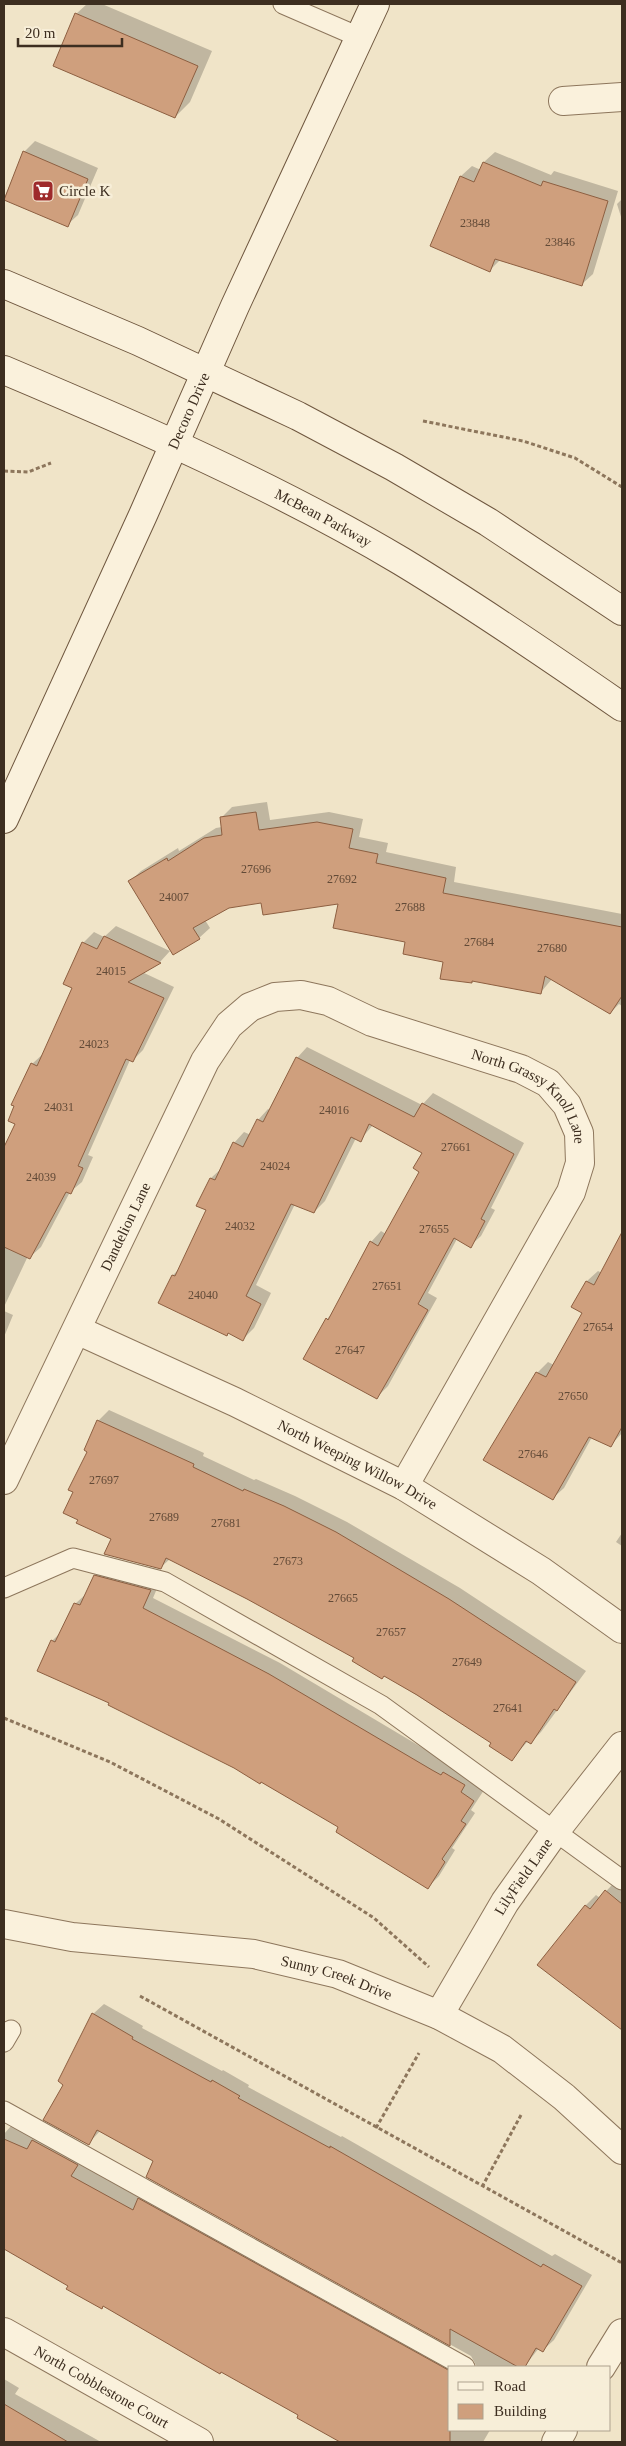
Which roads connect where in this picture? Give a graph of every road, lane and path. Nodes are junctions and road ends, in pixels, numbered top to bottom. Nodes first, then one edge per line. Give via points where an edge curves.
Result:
1 (282, 4) edge
2 (376, 4) edge
3 (359, 37) junction
4 (622, 97) edge
5 (563, 101) dead end
6 (4, 284) edge
7 (4, 370) edge
8 (205, 373) junction
9 (423, 422) dead end
10 (174, 445) junction
11 (51, 463) dead end
12 (4, 471) edge
13 (622, 487) edge
14 (622, 611) edge
15 (622, 707) edge
16 (4, 819) edge
17 (275, 997) joint
18 (77, 1330) junction
19 (4, 1480) edge
20 (404, 1486) junction
21 (4, 1588) edge
22 (622, 1629) edge
23 (4, 1718) edge
24 (622, 1746) edge
25 (556, 1830) junction
26 (622, 1880) edge
27 (4, 1924) edge
28 (429, 1967) dead end
29 (140, 1996) dead end
30 (440, 2015) junction
31 (419, 2053) dead end
32 (4, 2111) edge
33 (521, 2115) dead end
34 (376, 2128) junction
35 (622, 2150) edge
36 (482, 2186) junction
37 (622, 2264) edge
38 (4, 2332) edge
39 (622, 2333) edge
40 (463, 2366) edge
41 (602, 2366) edge
42 (562, 2431) edge
43 (199, 2442) edge
44 (556, 2442) edge

1 - 3 lane
2 - 3 street, Decoro Drive
3 - 8 street, Decoro Drive
4 - 5 street
6 - 8 street
7 - 10 street, McBean Parkway
8 - 10 street, Decoro Drive
8 - 14 street via 298,416 394,467 488,522
9 - 13 path via 532,444 575,458
10 - 15 street, McBean Parkway via 255,481 401,561
10 - 16 street, Decoro Drive
11 - 12 path via 28,472
17 - 18 street, Dandelion Lane via 250,1007 229,1024 205,1061
17 - 20 street, North Grassy Knoll Lane via 301,995 328,1001 372,1022 521,1069 548,1084 567,1106 579,1133 580,1163 571,1192
18 - 19 street, Dandelion Lane
18 - 20 street, North Weeping Willow Drive via 235,1402
20 - 22 street, North Weeping Willow Drive via 541,1571
21 - 25 lane via 73,1558 165,1582 381,1705
23 - 28 path via 110,1762 219,1819 374,1918
24 - 25 street, LilyField Lane
25 - 26 lane
25 - 30 street, LilyField Lane via 504,1902
27 - 30 street, Sunny Creek Drive via 72,1937 254,1954 338,1974
29 - 34 path
30 - 35 street, Sunny Creek Drive via 502,2049 564,2097
31 - 34 path
32 - 40 lane
33 - 36 path
34 - 36 path
36 - 37 path
38 - 43 street, North Cobblestone Court
39 - 41 street
42 - 44 street

